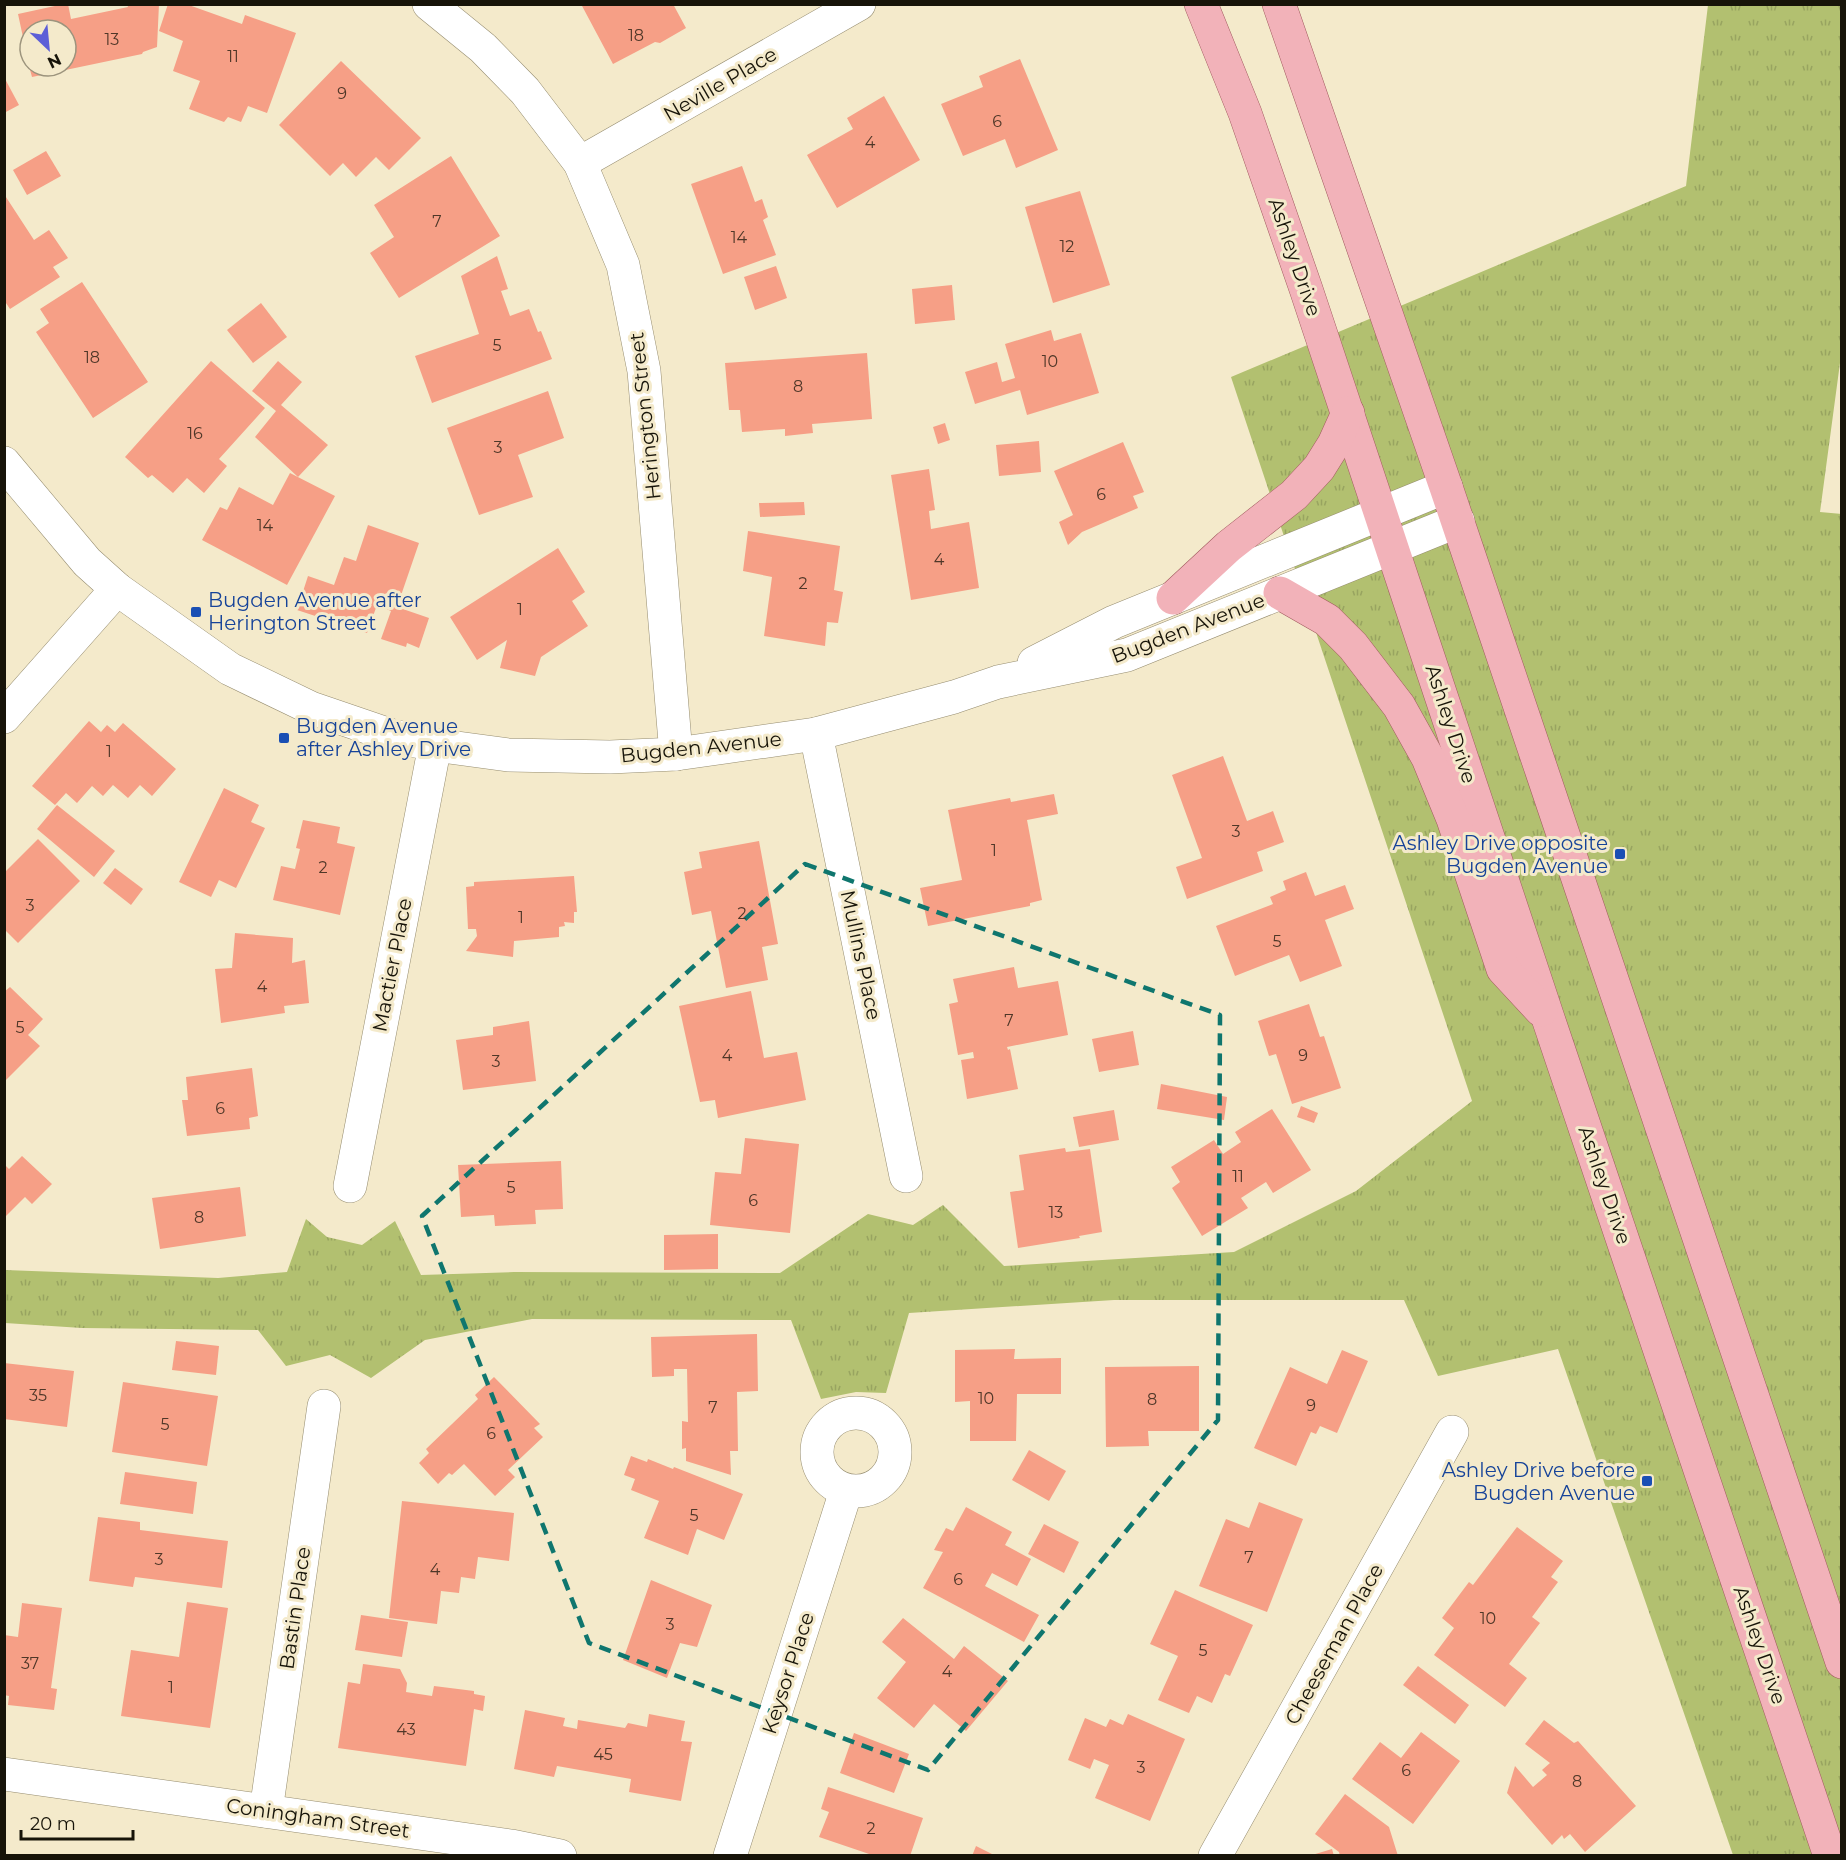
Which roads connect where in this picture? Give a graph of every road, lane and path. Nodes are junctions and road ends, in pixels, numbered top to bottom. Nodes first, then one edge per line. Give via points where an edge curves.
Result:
1 (429, 4) edge
2 (859, 4) edge
3 (1201, 4) edge
4 (1279, 4) edge
5 (580, 163) junction
6 (1348, 413) junction
7 (4, 463) edge
8 (1446, 487) junction
9 (1381, 513) junction
10 (1458, 521) junction
11 (1392, 547) junction
12 (117, 589) junction
13 (1280, 593) junction
14 (1173, 598) junction
15 (998, 682) junction
16 (4, 717) edge
17 (816, 734) junction
18 (435, 745) junction
19 (676, 754) junction
20 (1548, 1018) junction
21 (906, 1176) dead end
22 (350, 1186) dead end
23 (324, 1406) dead end
24 (1452, 1432) dead end
25 (846, 1491) dead end
26 (1842, 1662) edge
27 (4, 1774) edge
28 (266, 1811) junction
29 (560, 1856) edge
30 (730, 1856) edge
31 (1215, 1856) edge
32 (1830, 1856) edge

1 - 5 street, Herington Street via 483,48 525,91
2 - 5 street, Neville Place
3 - 6 main road, Ashley Drive via 1245,113
4 - 8 main road
5 - 19 street, Herington Street via 623,265 644,371
6 - 9 main road, Ashley Drive
6 - 14 main road via 1319,468 1294,495 1229,546
7 - 12 street, Bugden Avenue via 87,562
8 - 9 street
8 - 10 main road
9 - 11 main road, Ashley Drive
9 - 14 street
10 - 11 street, Bugden Avenue
10 - 26 main road
11 - 13 street, Bugden Avenue
11 - 20 main road, Ashley Drive
12 - 16 street
12 - 18 street, Bugden Avenue via 230,669 310,708 393,736
13 - 15 street, Bugden Avenue via 1127,655
13 - 20 main road via 1327,620 1353,646 1399,706 1428,758 1453,819 1503,969
14 - 15 street via 1114,622
15 - 17 street, Bugden Avenue via 954,698
17 - 19 street, Bugden Avenue
17 - 21 street, Mullins Place
18 - 19 street, Bugden Avenue via 508,755
18 - 22 street, Mactier Place
20 - 32 main road, Ashley Drive
23 - 28 street, Bastin Place
24 - 31 street, Cheeseman Place
25 - 30 street, Keysor Place
27 - 28 street, Coningham Street
28 - 29 street, Coningham Street

